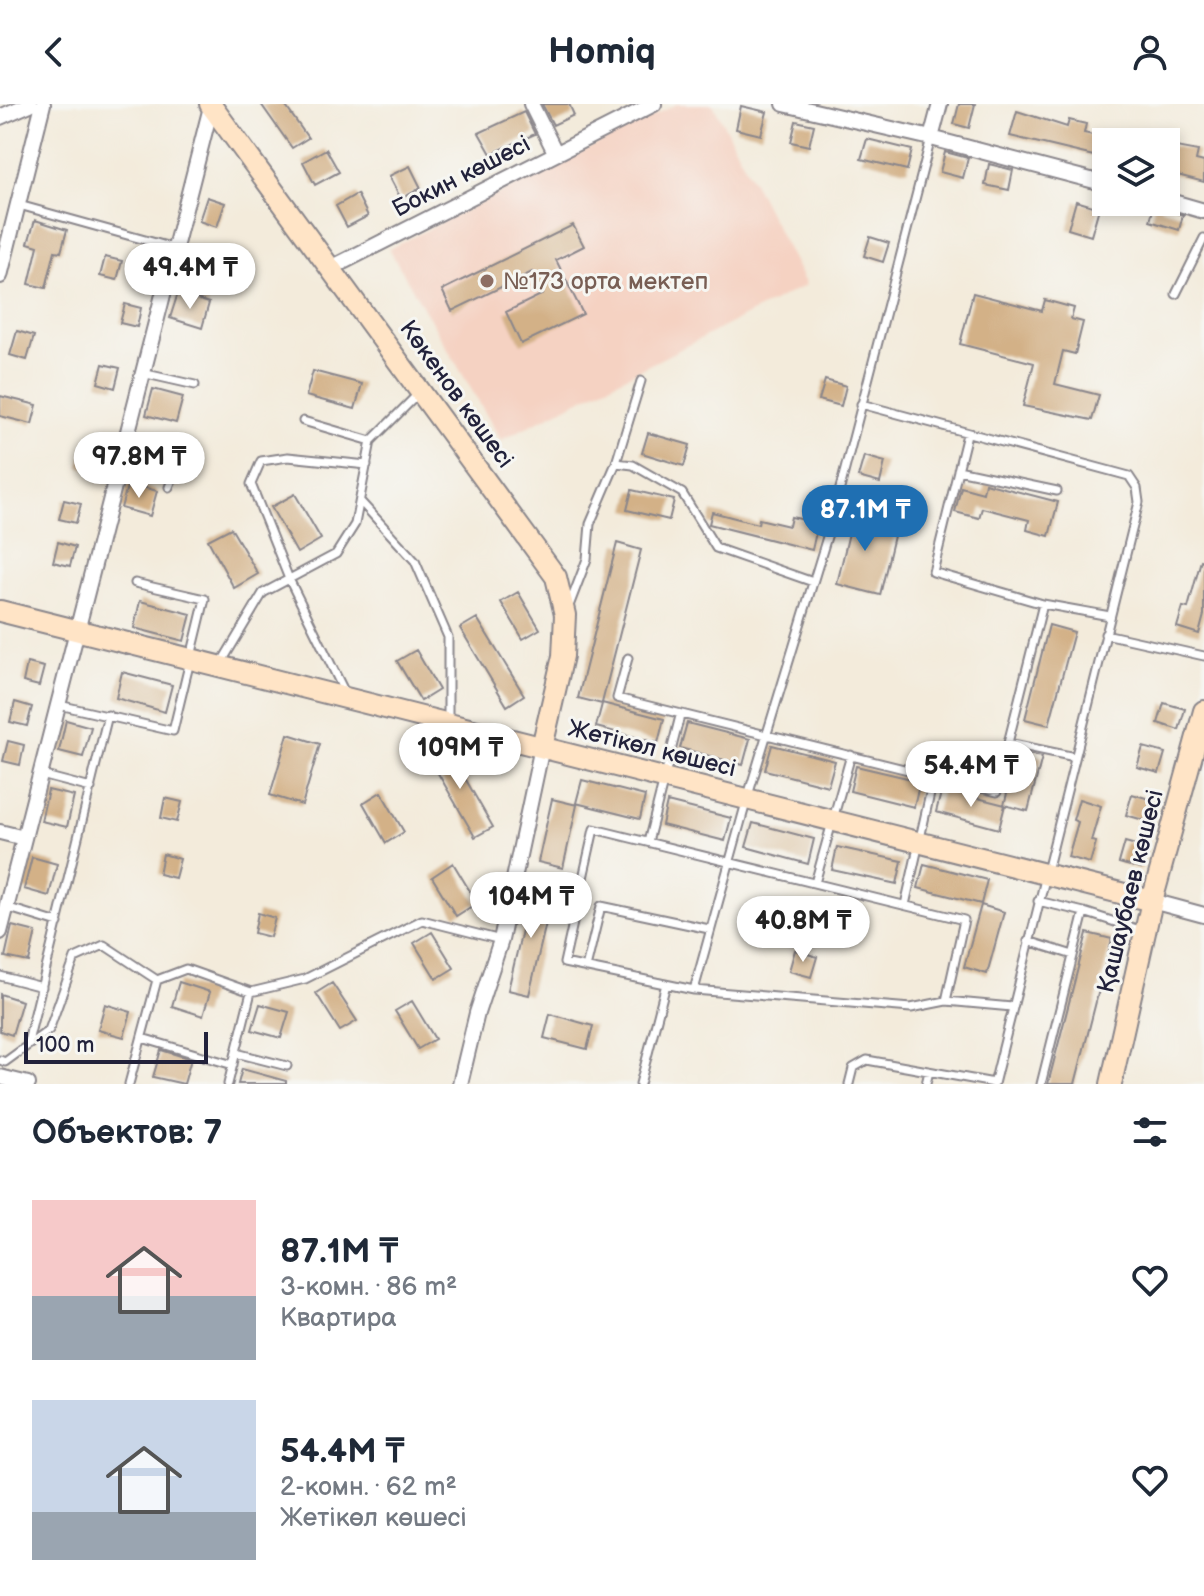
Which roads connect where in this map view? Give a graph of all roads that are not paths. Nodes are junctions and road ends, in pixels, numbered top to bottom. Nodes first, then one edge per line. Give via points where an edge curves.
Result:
1 (30, 104) edge
2 (43, 104) edge
3 (531, 104) edge
4 (654, 104) edge
5 (784, 104) edge
6 (940, 104) edge
7 (213, 105) edge
8 (0, 117) edge
9 (931, 138) junction
10 (555, 152) junction
11 (1092, 180) edge
12 (1180, 204) edge
13 (19, 205) junction
14 (1204, 211) edge
15 (1204, 238) edge
16 (174, 248) junction
17 (331, 268) junction
18 (0, 276) edge
19 (1176, 294) dead end
20 (142, 373) junction
21 (641, 381) dead end
22 (195, 385) dead end
23 (422, 390) junction
24 (861, 404) junction
25 (303, 421) dead end
26 (967, 434) junction
27 (371, 441) junction
28 (122, 458) junction
29 (616, 463) junction
30 (367, 465) junction
31 (958, 470) junction
32 (169, 487) dead end
33 (1057, 491) dead end
34 (360, 501) junction
35 (289, 579) junction
36 (813, 582) junction
37 (135, 583) dead end
38 (1043, 604) junction
39 (0, 611) edge
40 (565, 615) junction
41 (1110, 616) junction
42 (78, 631) junction
43 (1105, 634) junction
44 (1204, 656) edge
45 (628, 658) dead end
46 (191, 660) junction
47 (219, 667) junction
48 (348, 699) junction
49 (59, 705) junction
50 (1204, 711) edge
51 (108, 715) junction
52 (680, 716) junction
53 (448, 724) junction
54 (766, 734) junction
55 (1008, 743) junction
56 (542, 747) junction
57 (851, 755) junction
58 (1075, 757) junction
59 (41, 775) junction
60 (934, 776) junction
61 (665, 778) junction
62 (91, 788) junction
63 (747, 799) junction
64 (835, 821) junction
65 (0, 832) edge
66 (24, 838) junction
67 (648, 842) junction
68 (921, 843) junction
69 (729, 862) junction
70 (1045, 873) junction
71 (815, 883) junction
72 (1038, 901) junction
73 (1152, 901) junction
74 (905, 905) junction
75 (6, 907) junction
76 (1084, 912) junction
77 (1204, 915) edge
78 (58, 923) junction
79 (709, 929) junction
80 (0, 932) edge
81 (1145, 932) junction
82 (501, 940) junction
83 (1028, 941) junction
84 (1073, 955) junction
85 (586, 968) junction
86 (0, 976) edge
87 (157, 980) junction
88 (666, 984) junction
89 (42, 987) junction
90 (694, 990) junction
91 (251, 992) junction
92 (946, 1001) junction
93 (1012, 1007) junction
94 (142, 1038) junction
95 (27, 1046) junction
96 (236, 1053) junction
97 (0, 1060) edge
98 (233, 1065) junction
99 (287, 1066) dead end
100 (929, 1071) junction
101 (0, 1077) edge
102 (994, 1083) edge
103 (28, 1084) edge
104 (129, 1084) edge
105 (228, 1084) edge
106 (460, 1084) edge
107 (640, 1084) edge
108 (849, 1084) edge
109 (926, 1084) edge
110 (1041, 1084) edge
111 (1111, 1084) edge

1 - 8 street
2 - 13 street
3 - 10 street
4 - 10 street, Бокин көшесі
5 - 9 street
6 - 9 street
7 - 16 street
7 - 17 street, Көкенов көшесі
9 - 11 street
9 - 24 lane
10 - 17 street, Бокин көшесі
12 - 14 street
13 - 16 lane
13 - 18 street
15 - 19 lane
16 - 20 street
17 - 23 street, Көкенов көшесі
20 - 22 lane
20 - 28 street
21 - 29 lane
23 - 27 lane
23 - 40 street, Көкенов көшесі via 556,577
24 - 26 lane
24 - 36 lane
25 - 27 lane
26 - 31 lane
26 - 41 lane via 1129,476 1139,502
27 - 30 lane
28 - 32 lane via 174,475
28 - 42 street
29 - 36 lane via 633,465 682,493 716,548
29 - 40 lane via 590,524 587,559
30 - 34 lane
30 - 35 lane via 288,457 261,461 251,484
31 - 33 lane
31 - 38 lane via 933,572
34 - 35 lane via 355,524 336,554
34 - 53 lane via 415,561 448,637
35 - 47 lane via 263,593
35 - 48 lane
36 - 54 lane
37 - 46 lane via 205,599
38 - 41 lane
38 - 55 lane
39 - 42 street, Жетікөл көшесі
40 - 56 street, Көкенов көшесі via 563,656
41 - 43 lane
42 - 46 street, Жетікөл көшесі
42 - 49 street
43 - 44 lane
43 - 58 lane
45 - 52 lane via 617,698
46 - 47 street, Жетікөл көшесі
46 - 51 lane via 173,731
47 - 48 street, Жетікөл көшесі
48 - 53 street, Жетікөл көшесі
49 - 51 lane
49 - 59 street
50 - 73 street, Қашаубаев көшесі
51 - 62 lane
52 - 54 lane
52 - 61 lane
53 - 56 street, Жетікөл көшесі
54 - 57 lane
54 - 63 lane
55 - 58 lane
55 - 60 lane via 997,792
56 - 61 street, Жетікөл көшесі
56 - 82 street
57 - 60 lane
57 - 64 lane
58 - 70 lane
59 - 62 lane
59 - 66 street
60 - 68 lane
61 - 63 street, Жетікөл көшесі
61 - 67 lane
62 - 78 lane
63 - 64 street, Жетікөл көшесі
63 - 69 lane
64 - 68 street, Жетікөл көшесі
64 - 71 lane
65 - 66 street
66 - 75 street
67 - 69 lane
67 - 85 lane via 594,829 564,963
68 - 70 street, Жетікөл көшесі
68 - 74 lane
69 - 71 lane
69 - 79 lane
70 - 72 lane
70 - 73 street, Жетікөл көшесі
71 - 74 lane
72 - 76 lane
72 - 83 lane
73 - 77 street
73 - 81 street, Қашаубаев көшесі
74 - 92 lane via 964,920
75 - 78 lane
75 - 80 street
76 - 81 lane
76 - 84 lane
78 - 89 lane
79 - 85 lane via 601,906
79 - 90 lane
81 - 111 street, Қашаубаев көшесі
82 - 91 lane via 422,920 305,979
82 - 106 street
83 - 84 lane
83 - 93 lane
84 - 110 lane
85 - 88 lane
86 - 89 lane
87 - 91 lane via 186,969
87 - 94 lane
87 - 95 lane via 104,945 75,958 49,1030
88 - 90 lane
88 - 107 lane
89 - 95 lane
90 - 92 lane via 911,1008
91 - 96 lane
92 - 93 lane
93 - 102 lane
94 - 98 lane
94 - 104 lane
95 - 97 lane via 5,1062
96 - 98 lane
96 - 99 lane
98 - 105 lane
100 - 102 lane
100 - 108 lane via 867,1060 853,1068
100 - 109 lane
101 - 103 street

